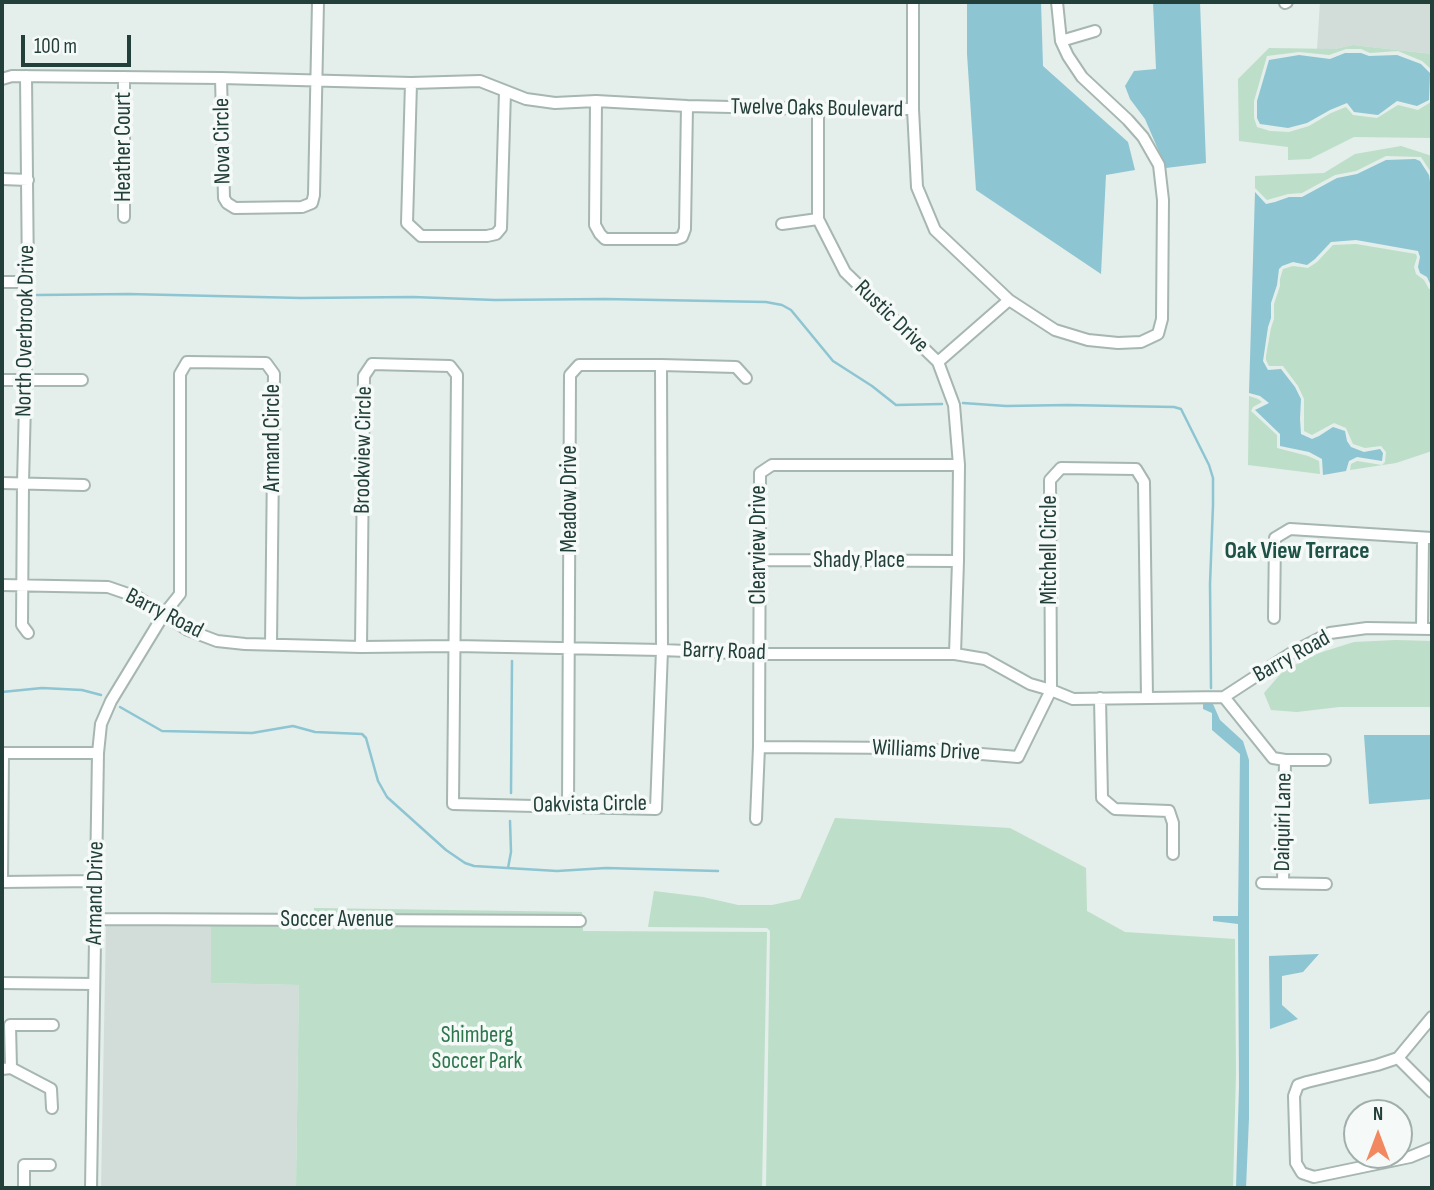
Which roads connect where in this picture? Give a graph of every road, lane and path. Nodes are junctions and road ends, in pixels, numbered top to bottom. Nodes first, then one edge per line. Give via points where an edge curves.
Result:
1 (318, 2) edge
2 (913, 2) edge
3 (1057, 2) edge
4 (1095, 31) dead end
5 (1060, 41) junction
6 (5, 76) edge
7 (26, 76) junction
8 (124, 77) junction
9 (221, 78) junction
10 (317, 81) junction
11 (411, 83) junction
12 (505, 91) junction
13 (596, 101) junction
14 (687, 106) junction
15 (818, 109) junction
16 (913, 109) junction
17 (2, 179) edge
18 (28, 180) junction
19 (124, 217) dead end
20 (818, 219) junction
21 (782, 224) dead end
22 (2, 282) edge
23 (28, 282) junction
24 (1009, 300) junction
25 (938, 362) junction
26 (661, 365) junction
27 (746, 378) dead end
28 (2, 380) edge
29 (26, 380) junction
30 (82, 380) dead end
31 (959, 465) junction
32 (2, 483) edge
33 (23, 483) junction
34 (83, 485) dead end
35 (1428, 539) edge
36 (760, 560) junction
37 (958, 561) junction
38 (2, 585) edge
39 (23, 585) junction
40 (164, 614) junction
41 (1274, 618) dead end
42 (1427, 629) edge
43 (28, 633) dead end
44 (271, 644) junction
45 (455, 646) junction
46 (361, 647) junction
47 (568, 648) junction
48 (662, 650) junction
49 (758, 654) junction
50 (955, 654) junction
51 (1051, 690) junction
52 (1224, 696) junction
53 (1100, 698) junction
54 (1147, 698) junction
55 (759, 747) junction
56 (98, 752) junction
57 (2, 753) edge
58 (1285, 760) junction
59 (1325, 760) dead end
60 (568, 808) junction
61 (756, 819) dead end
62 (1173, 854) dead end
63 (96, 881) junction
64 (2, 882) edge
65 (1262, 883) dead end
66 (1283, 883) junction
67 (1326, 884) dead end
68 (95, 919) junction
69 (580, 921) dead end
70 (2, 983) edge
71 (94, 984) junction
72 (1432, 1017) edge
73 (53, 1025) dead end
74 (1398, 1058) junction
75 (6, 1069) edge
76 (1432, 1092) edge
77 (52, 1108) dead end
78 (1432, 1148) edge
79 (50, 1165) dead end
80 (24, 1188) edge
81 (90, 1188) edge

1 - 10 street
2 - 16 street
3 - 5 street, Twelve Oaks Boulevard
4 - 5 street
5 - 24 street, Twelve Oaks Boulevard via 1083,77 1143,137 1159,165 1162,319 1158,334 1141,342 1088,340 1055,330
6 - 7 street, Twelve Oaks Boulevard
7 - 8 street, Twelve Oaks Boulevard
7 - 18 street, North Overbrook Drive
8 - 9 street, Twelve Oaks Boulevard
8 - 19 street, Heather Court
9 - 10 street, Twelve Oaks Boulevard
9 - 10 street, Nova Circle via 224,198 235,208 312,203
10 - 11 street, Twelve Oaks Boulevard
11 - 12 street, Twelve Oaks Boulevard via 480,81
11 - 12 street via 407,223 421,236 487,236 501,228
12 - 13 street, Twelve Oaks Boulevard via 545,102
13 - 14 street, Twelve Oaks Boulevard
13 - 14 street via 595,225 605,239 682,237
14 - 15 street, Twelve Oaks Boulevard
15 - 16 street, Twelve Oaks Boulevard
15 - 20 street, Rustic Drive
16 - 24 street, Twelve Oaks Boulevard via 917,187 935,230
17 - 18 street
18 - 23 street, North Overbrook Drive
20 - 21 street
20 - 25 street, Rustic Drive via 845,272
22 - 23 street
23 - 29 street, North Overbrook Drive
24 - 25 street
25 - 31 street, Rustic Drive via 954,405
26 - 27 street, Meadow Drive via 736,367
26 - 47 street, Meadow Drive via 579,365 570,374
26 - 48 street, Oakvista Circle
28 - 29 street
29 - 30 street
29 - 33 street, North Overbrook Drive
31 - 36 street, Clearview Drive via 772,465 760,473
31 - 37 street, Rustic Drive
32 - 33 street
33 - 34 street
33 - 39 street, North Overbrook Drive
35 - 41 street via 1290,529 1275,538
35 - 42 street
36 - 37 street, Shady Place
36 - 49 street, Clearview Drive
37 - 50 street, Rustic Drive
38 - 39 street, Barry Road
39 - 40 street, Barry Road via 108,587 137,597
39 - 43 street, North Overbrook Drive via 22,625
40 - 44 street, Barry Road via 217,641
40 - 44 street, Armand Circle via 180,594 180,374 187,362 266,363 274,374
40 - 56 street, Armand Drive via 111,701 101,724
42 - 52 street, Barry Road via 1330,633
44 - 46 street, Barry Road
45 - 46 street, Barry Road
45 - 46 street, Brookview Circle via 457,375 450,366 372,364 364,376
45 - 47 street, Barry Road
45 - 60 street, Oakvista Circle via 453,804
47 - 48 street, Barry Road
47 - 60 street, Meadow Drive
48 - 49 street, Barry Road
48 - 60 street, Oakvista Circle via 656,809
49 - 50 street, Barry Road
49 - 55 street, Clearview Drive
50 - 51 street, Barry Road via 985,659
51 - 53 street, Barry Road via 1073,699
51 - 54 street, Mitchell Circle via 1050,480 1061,468 1136,469 1144,482
51 - 55 street, Williams Drive via 1018,757 908,748
52 - 54 street, Barry Road
52 - 58 street via 1273,758
53 - 54 street, Barry Road
53 - 62 street via 1102,798 1115,810 1169,811
55 - 61 street, Clearview Drive
56 - 57 street
56 - 63 street, Armand Drive
57 - 64 street
58 - 59 street
58 - 66 street, Daiquiri Lane
63 - 64 street
63 - 68 street, Armand Drive
65 - 66 street
66 - 67 street
68 - 69 street, Soccer Avenue
68 - 71 street, Armand Drive
70 - 71 street
71 - 81 street, Armand Drive
72 - 74 street
73 - 75 street via 10,1025
74 - 76 street
74 - 78 street via 1298,1086 1294,1096 1296,1163 1314,1177
75 - 77 street via 51,1088
79 - 80 street via 24,1164

